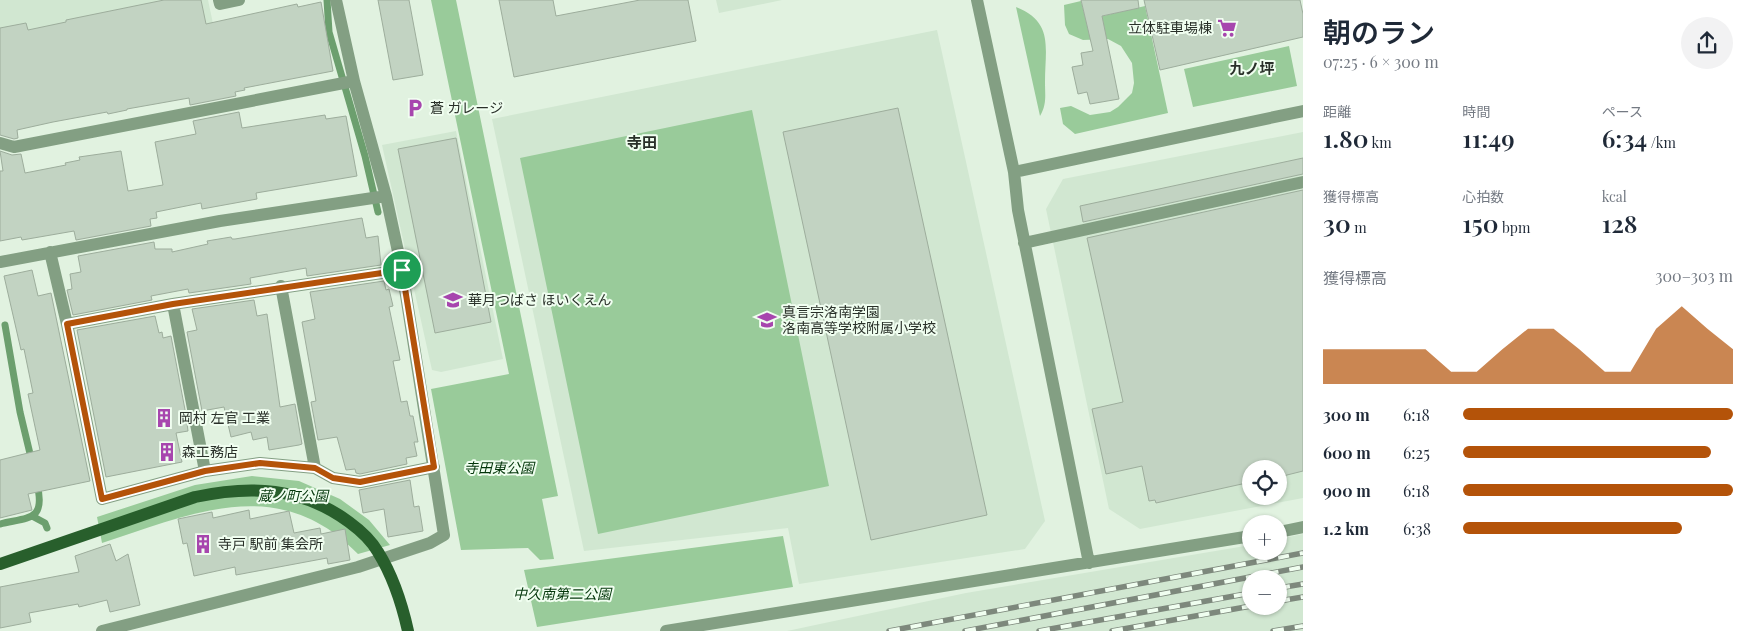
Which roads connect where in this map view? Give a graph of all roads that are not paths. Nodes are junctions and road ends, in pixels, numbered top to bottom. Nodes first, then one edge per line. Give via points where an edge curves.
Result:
1 (219, 0) edge
2 (239, 0) edge
3 (336, 0) edge
4 (977, 0) edge
5 (354, 81) junction
6 (1303, 111) edge
7 (0, 143) edge
8 (1014, 172) junction
9 (1303, 182) edge
10 (386, 196) junction
11 (1024, 243) junction
12 (50, 252) junction
13 (0, 262) edge
14 (402, 270) junction
15 (281, 286) junction
16 (173, 304) junction
17 (67, 324) junction
18 (434, 467) junction
19 (315, 468) junction
20 (205, 471) junction
21 (1303, 527) edge
22 (1287, 530) edge
23 (1242, 538) edge
24 (1089, 563) junction
25 (0, 564) edge
26 (102, 631) edge
27 (408, 631) edge
28 (666, 631) edge

1 - 2 street via 220,4
3 - 5 street
4 - 8 street
5 - 7 street via 14,147
5 - 10 street
6 - 8 street
8 - 11 street
9 - 11 street
10 - 12 street via 220,220
10 - 14 street
11 - 24 street
12 - 13 street
12 - 17 street
14 - 15 street
14 - 18 street
15 - 16 street
15 - 19 street
16 - 17 street
16 - 20 street
17 - 20 street via 102,499
18 - 19 street via 360,482 333,478
18 - 26 street via 444,535 430,543 325,576
19 - 20 street via 260,463
21 - 22 street
23 - 24 street
24 - 28 street
25 - 27 main road, bridge via 227,490 290,494 338,514 366,537 378,552 393,584

